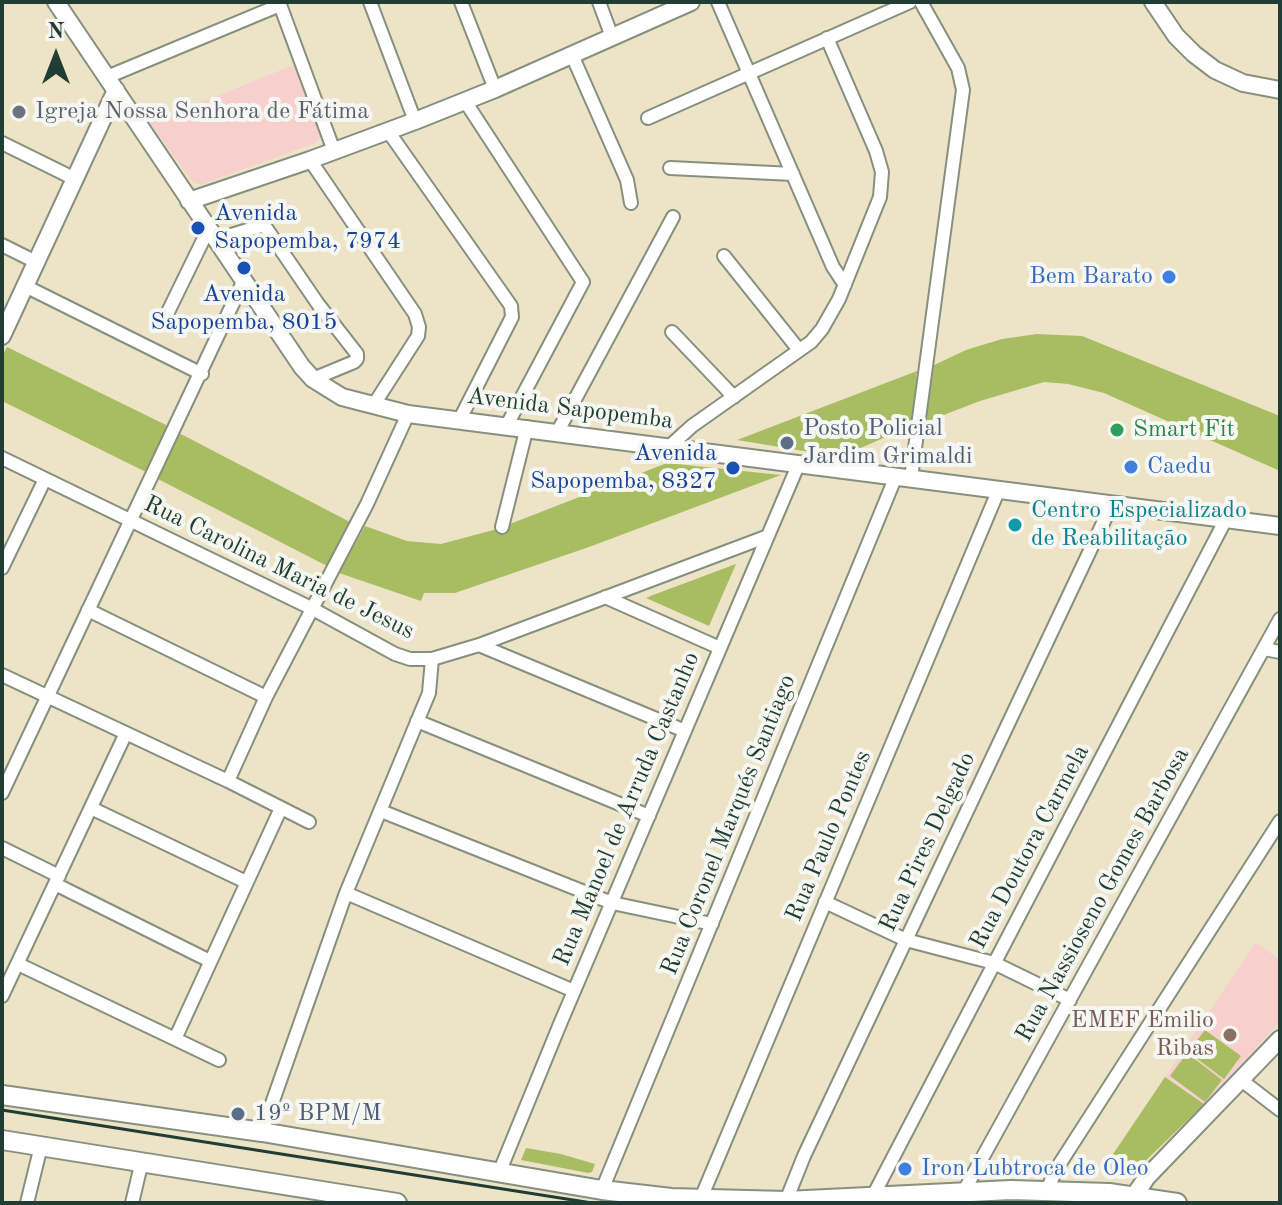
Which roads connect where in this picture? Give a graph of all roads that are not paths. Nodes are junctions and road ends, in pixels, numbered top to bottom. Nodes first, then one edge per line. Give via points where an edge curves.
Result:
1 (56, 2) edge
2 (370, 2) edge
3 (461, 2) edge
4 (599, 2) edge
5 (691, 2) edge
6 (718, 2) edge
7 (910, 2) edge
8 (921, 2) edge
9 (1153, 2) edge
10 (279, 4) edge
11 (612, 37) junction
12 (827, 38) junction
13 (572, 55) junction
14 (748, 73) junction
15 (112, 84) junction
16 (495, 89) junction
17 (1280, 90) edge
18 (465, 101) junction
19 (648, 118) dead end
20 (415, 121) junction
21 (388, 131) junction
22 (2, 143) edge
23 (334, 151) junction
24 (310, 160) junction
25 (670, 168) dead end
26 (793, 174) junction
27 (75, 179) junction
28 (189, 201) junction
29 (631, 203) dead end
30 (673, 217) dead end
31 (212, 235) junction
32 (2, 245) edge
33 (724, 256) dead end
34 (36, 262) junction
35 (243, 282) junction
36 (845, 285) junction
37 (25, 286) junction
38 (167, 314) dead end
39 (672, 332) dead end
40 (2, 336) edge
41 (799, 350) junction
42 (202, 374) junction
43 (313, 379) junction
44 (734, 397) junction
45 (373, 406) junction
46 (408, 414) junction
47 (460, 419) junction
48 (507, 425) junction
49 (527, 427) junction
50 (558, 431) junction
51 (670, 446) junction
52 (2, 458) edge
53 (799, 463) junction
54 (903, 477) junction
55 (45, 479) junction
56 (999, 489) junction
57 (1112, 504) junction
58 (1226, 519) junction
59 (131, 520) junction
60 (1280, 526) edge
61 (502, 527) dead end
62 (768, 536) junction
63 (2, 568) edge
64 (605, 597) junction
65 (311, 608) junction
66 (88, 610) junction
67 (1280, 619) edge
68 (479, 645) junction
69 (720, 648) junction
70 (1264, 649) junction
71 (1280, 652) edge
72 (432, 659) junction
73 (2, 675) edge
74 (47, 696) junction
75 (266, 697) junction
76 (417, 721) junction
77 (685, 731) junction
78 (126, 733) junction
79 (228, 781) junction
80 (2, 793) edge
81 (91, 808) junction
82 (281, 808) junction
83 (381, 811) junction
84 (649, 816) junction
85 (1280, 821) edge
86 (309, 822) dead end
87 (2, 848) edge
88 (57, 880) junction
89 (246, 882) junction
90 (346, 893) junction
91 (825, 902) junction
92 (612, 903) junction
93 (712, 924) junction
94 (906, 940) junction
95 (210, 961) junction
96 (994, 963) junction
97 (18, 964) junction
98 (574, 991) junction
99 (2, 996) edge
100 (1070, 1000) junction
101 (175, 1039) junction
102 (1280, 1039) edge
103 (219, 1060) dead end
104 (1241, 1080) junction
105 (2, 1095) edge
106 (1280, 1110) edge
107 (262, 1132) junction
108 (2, 1140) edge
109 (41, 1146) junction
110 (142, 1161) junction
111 (499, 1173) junction
112 (602, 1190) junction
113 (1047, 1190) junction
114 (964, 1191) junction
115 (873, 1196) junction
116 (674, 1200) edge
117 (1134, 1200) edge
118 (786, 1201) junction
119 (699, 1202) edge
120 (27, 1203) edge
121 (132, 1203) edge
122 (397, 1203) edge
123 (1177, 1203) edge

1 - 15 main road, Avenida Sapopemba
2 - 20 street
3 - 16 street
4 - 11 street
5 - 11 main road
6 - 14 street
7 - 12 street
8 - 54 street, Rua Coronel Marqués Santiago via 958,68 963,90
9 - 17 main road via 1176,36 1215,70 1243,83
10 - 15 street
10 - 23 street
11 - 13 main road
12 - 14 street
12 - 36 street via 882,172 880,197
13 - 16 main road
13 - 29 street via 627,180
14 - 19 street
14 - 26 street
15 - 27 main road
15 - 28 main road, Avenida Sapopemba
16 - 18 main road
18 - 20 main road
18 - 48 street via 583,282
20 - 21 main road
21 - 23 main road
21 - 47 street via 511,306 512,317
22 - 27 street
23 - 24 main road
24 - 28 main road
24 - 45 street via 419,327
25 - 26 street
26 - 36 street
27 - 34 main road
28 - 31 main road, Avenida Sapopemba
30 - 50 street
31 - 35 main road, Avenida Sapopemba
31 - 38 street
31 - 43 street via 264,225 357,354 354,362
32 - 34 street
33 - 41 street
34 - 37 main road
35 - 42 street
35 - 43 main road, Avenida Sapopemba
36 - 41 street via 822,329
37 - 40 main road
37 - 42 street
39 - 44 street
41 - 44 street
42 - 59 street
43 - 45 main road, Avenida Sapopemba via 342,397
44 - 51 street
45 - 46 main road, Avenida Sapopemba
46 - 47 main road, Avenida Sapopemba
46 - 65 street
47 - 48 main road, Avenida Sapopemba
48 - 49 main road, Avenida Sapopemba
49 - 50 main road, Avenida Sapopemba
49 - 61 street
50 - 51 main road, Avenida Sapopemba
51 - 53 main road, Avenida Sapopemba
52 - 55 street, Rua Carolina Maria de Jesus
53 - 54 main road, Avenida Sapopemba
53 - 62 street, Rua Manoel de Arruda Castanho
54 - 56 main road, Avenida Sapopemba
54 - 93 street, Rua Coronel Marqués Santiago
55 - 59 street, Rua Carolina Maria de Jesus
55 - 63 street
56 - 57 main road, Avenida Sapopemba
56 - 91 street, Rua Paulo Pontes
57 - 58 main road, Avenida Sapopemba
57 - 94 street, Rua Pires Delgado
58 - 60 main road, Avenida Sapopemba
58 - 96 street, Rua Doutora Carmela
59 - 65 street, Rua Carolina Maria de Jesus
59 - 66 street
62 - 64 street, Rua Carolina Maria de Jesus
62 - 69 street, Rua Manoel de Arruda Castanho
64 - 68 street, Rua Carolina Maria de Jesus
64 - 69 street
65 - 72 street, Rua Carolina Maria de Jesus via 395,654
65 - 75 street
66 - 74 street
66 - 75 street
67 - 70 street, Rua Nassioseno Gomes Barbosa
68 - 72 street, Rua Carolina Maria de Jesus
68 - 77 street
69 - 77 street, Rua Manoel de Arruda Castanho
70 - 71 street
70 - 100 street, Rua Nassioseno Gomes Barbosa
72 - 76 street via 429,693
73 - 74 street
74 - 78 street
74 - 80 street
75 - 79 street
76 - 83 street
76 - 84 street
77 - 84 street, Rua Manoel de Arruda Castanho
78 - 79 street
78 - 81 street
79 - 82 street
81 - 88 street
81 - 89 street
82 - 86 street
82 - 89 street
83 - 90 street
83 - 92 street
84 - 92 street, Rua Manoel de Arruda Castanho
85 - 113 street
87 - 88 street
88 - 95 street
88 - 97 street
89 - 95 street
90 - 98 street
90 - 107 street
91 - 94 street
91 - 119 street, Rua Paulo Pontes
92 - 93 street
92 - 98 street, Rua Manoel de Arruda Castanho
93 - 112 street, Rua Coronel Marqués Santiago
94 - 96 street
94 - 118 street, Rua Pires Delgado
95 - 101 street
96 - 100 street
96 - 115 street, Rua Doutora Carmela
97 - 99 street
97 - 101 street
98 - 111 street, Rua Manoel de Arruda Castanho
100 - 114 street, Rua Nassioseno Gomes Barbosa
101 - 103 street
102 - 104 main road
104 - 106 street
104 - 117 main road via 1147,1177
105 - 107 main road
107 - 111 main road
108 - 109 main road
109 - 110 main road
109 - 120 street
110 - 121 street
110 - 122 main road
111 - 112 main road
112 - 116 main road
113 - 114 main road
113 - 117 main road
114 - 115 main road
115 - 118 main road
116 - 119 main road
117 - 123 main road
118 - 119 main road

